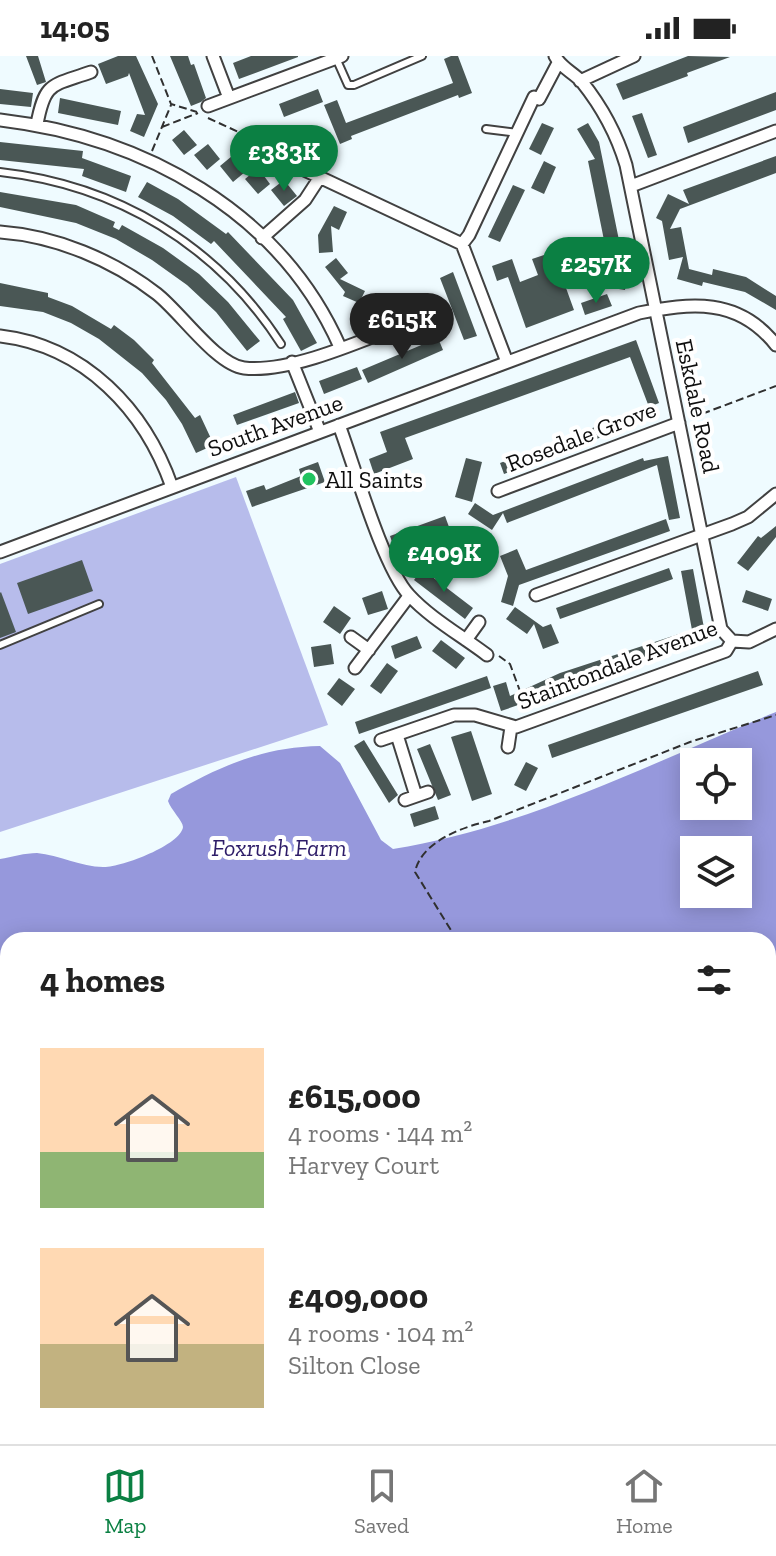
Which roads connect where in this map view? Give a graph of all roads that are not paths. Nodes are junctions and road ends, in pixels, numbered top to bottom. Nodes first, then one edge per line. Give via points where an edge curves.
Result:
1 (213, 56) edge
2 (422, 56) edge
3 (634, 56) edge
4 (339, 57) edge
5 (557, 59) edge
6 (91, 72) dead end
7 (580, 81) junction
8 (229, 98) junction
9 (202, 109) road end
10 (0, 120) edge
11 (37, 124) junction
12 (486, 129) dead end
13 (776, 131) edge
14 (518, 133) junction
15 (298, 167) road end
16 (0, 172) edge
17 (320, 177) junction
18 (631, 186) junction
19 (0, 232) edge
20 (262, 238) junction
21 (462, 244) junction
22 (403, 304) dead end
23 (656, 310) junction
24 (431, 314) dead end
25 (408, 322) junction
26 (0, 336) edge
27 (281, 344) dead end
28 (776, 345) edge
29 (340, 347) junction
30 (292, 362) junction
31 (507, 362) junction
32 (679, 423) junction
33 (339, 425) junction
34 (320, 432) junction
35 (172, 487) junction
36 (498, 491) dead end
37 (776, 494) edge
38 (702, 534) junction
39 (0, 552) edge
40 (536, 595) dead end
41 (409, 596) junction
42 (99, 604) dead end
43 (479, 622) dead end
44 (776, 629) edge
45 (351, 637) dead end
46 (466, 640) junction
47 (732, 641) junction
48 (0, 645) edge
49 (369, 650) junction
50 (487, 655) road end
51 (355, 668) dead end
52 (511, 727) junction
53 (397, 735) junction
54 (381, 740) dead end
55 (508, 747) dead end
56 (416, 796) dead end

1 - 8 street
2 - 4 lane via 354,85 344,80
3 - 7 street
4 - 8 street
5 - 7 street, Eskdale Road
5 - 14 street
6 - 11 street via 47,89
7 - 18 street, Eskdale Road via 614,132
8 - 9 street
10 - 11 street
11 - 20 street via 102,140 148,159 215,198
12 - 14 lane
13 - 18 street
14 - 21 street
15 - 17 street
16 - 27 lane via 80,187 153,220 216,266 256,307
17 - 20 street via 305,200
17 - 21 street
18 - 23 street, Eskdale Road
19 - 30 street via 74,249 126,273 186,320 226,362 249,368
20 - 29 street via 302,281
21 - 31 street
22 - 25 street
23 - 28 street, South Avenue via 681,304 717,308 758,327
23 - 31 street, South Avenue
23 - 32 street, Eskdale Road
24 - 25 street
25 - 29 street
26 - 35 street via 52,350 103,381 141,422
29 - 30 street
30 - 34 street
31 - 33 street, South Avenue
32 - 36 street, Rosedale Grove
32 - 38 street, Eskdale Road
33 - 34 street, South Avenue
33 - 41 street via 392,568
34 - 35 street, South Avenue
35 - 39 street, South Avenue
37 - 38 street via 748,517
38 - 40 street
38 - 47 street, Eskdale Road via 721,629
41 - 46 street
41 - 49 street
42 - 48 lane
43 - 46 street
44 - 47 street, Staintondale Avenue via 749,642
45 - 49 street
46 - 50 street
47 - 52 street, Staintondale Avenue via 726,651
49 - 51 street
52 - 53 street, Staintondale Avenue via 475,715 454,715
52 - 55 street
53 - 54 street, Staintondale Avenue
53 - 56 street

